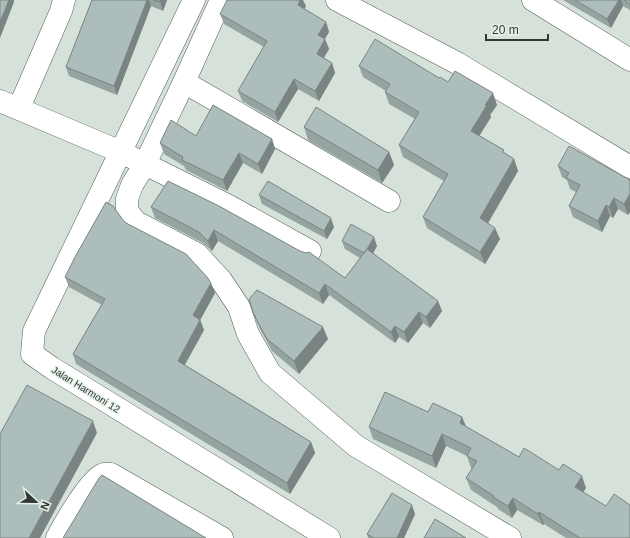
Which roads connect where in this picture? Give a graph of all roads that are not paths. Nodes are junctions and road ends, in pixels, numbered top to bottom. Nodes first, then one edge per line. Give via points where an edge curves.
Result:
1 (64, 0) edge
2 (194, 0) edge
3 (221, 0) edge
4 (337, 0) edge
5 (532, 0) edge
6 (630, 60) edge
7 (184, 82) junction
8 (10, 104) edge
9 (121, 152) junction
10 (145, 164) junction
11 (630, 167) edge
12 (389, 201) dead end
13 (310, 251) edge
14 (57, 538) edge
15 (222, 538) edge
16 (329, 538) edge
17 (510, 538) edge

1 - 8 street
2 - 9 street
3 - 7 street
4 - 11 street via 457,63
5 - 6 street
7 - 10 street
7 - 12 street
8 - 9 street
9 - 10 street
9 - 16 street, Jalan Harmoni 12 via 34,331 32,354
10 - 13 street via 229,206
10 - 17 street via 129,192 127,211 136,222 197,254 221,280 239,307 248,334 270,374 356,446
14 - 15 street via 64,523 92,483 103,474 111,474

